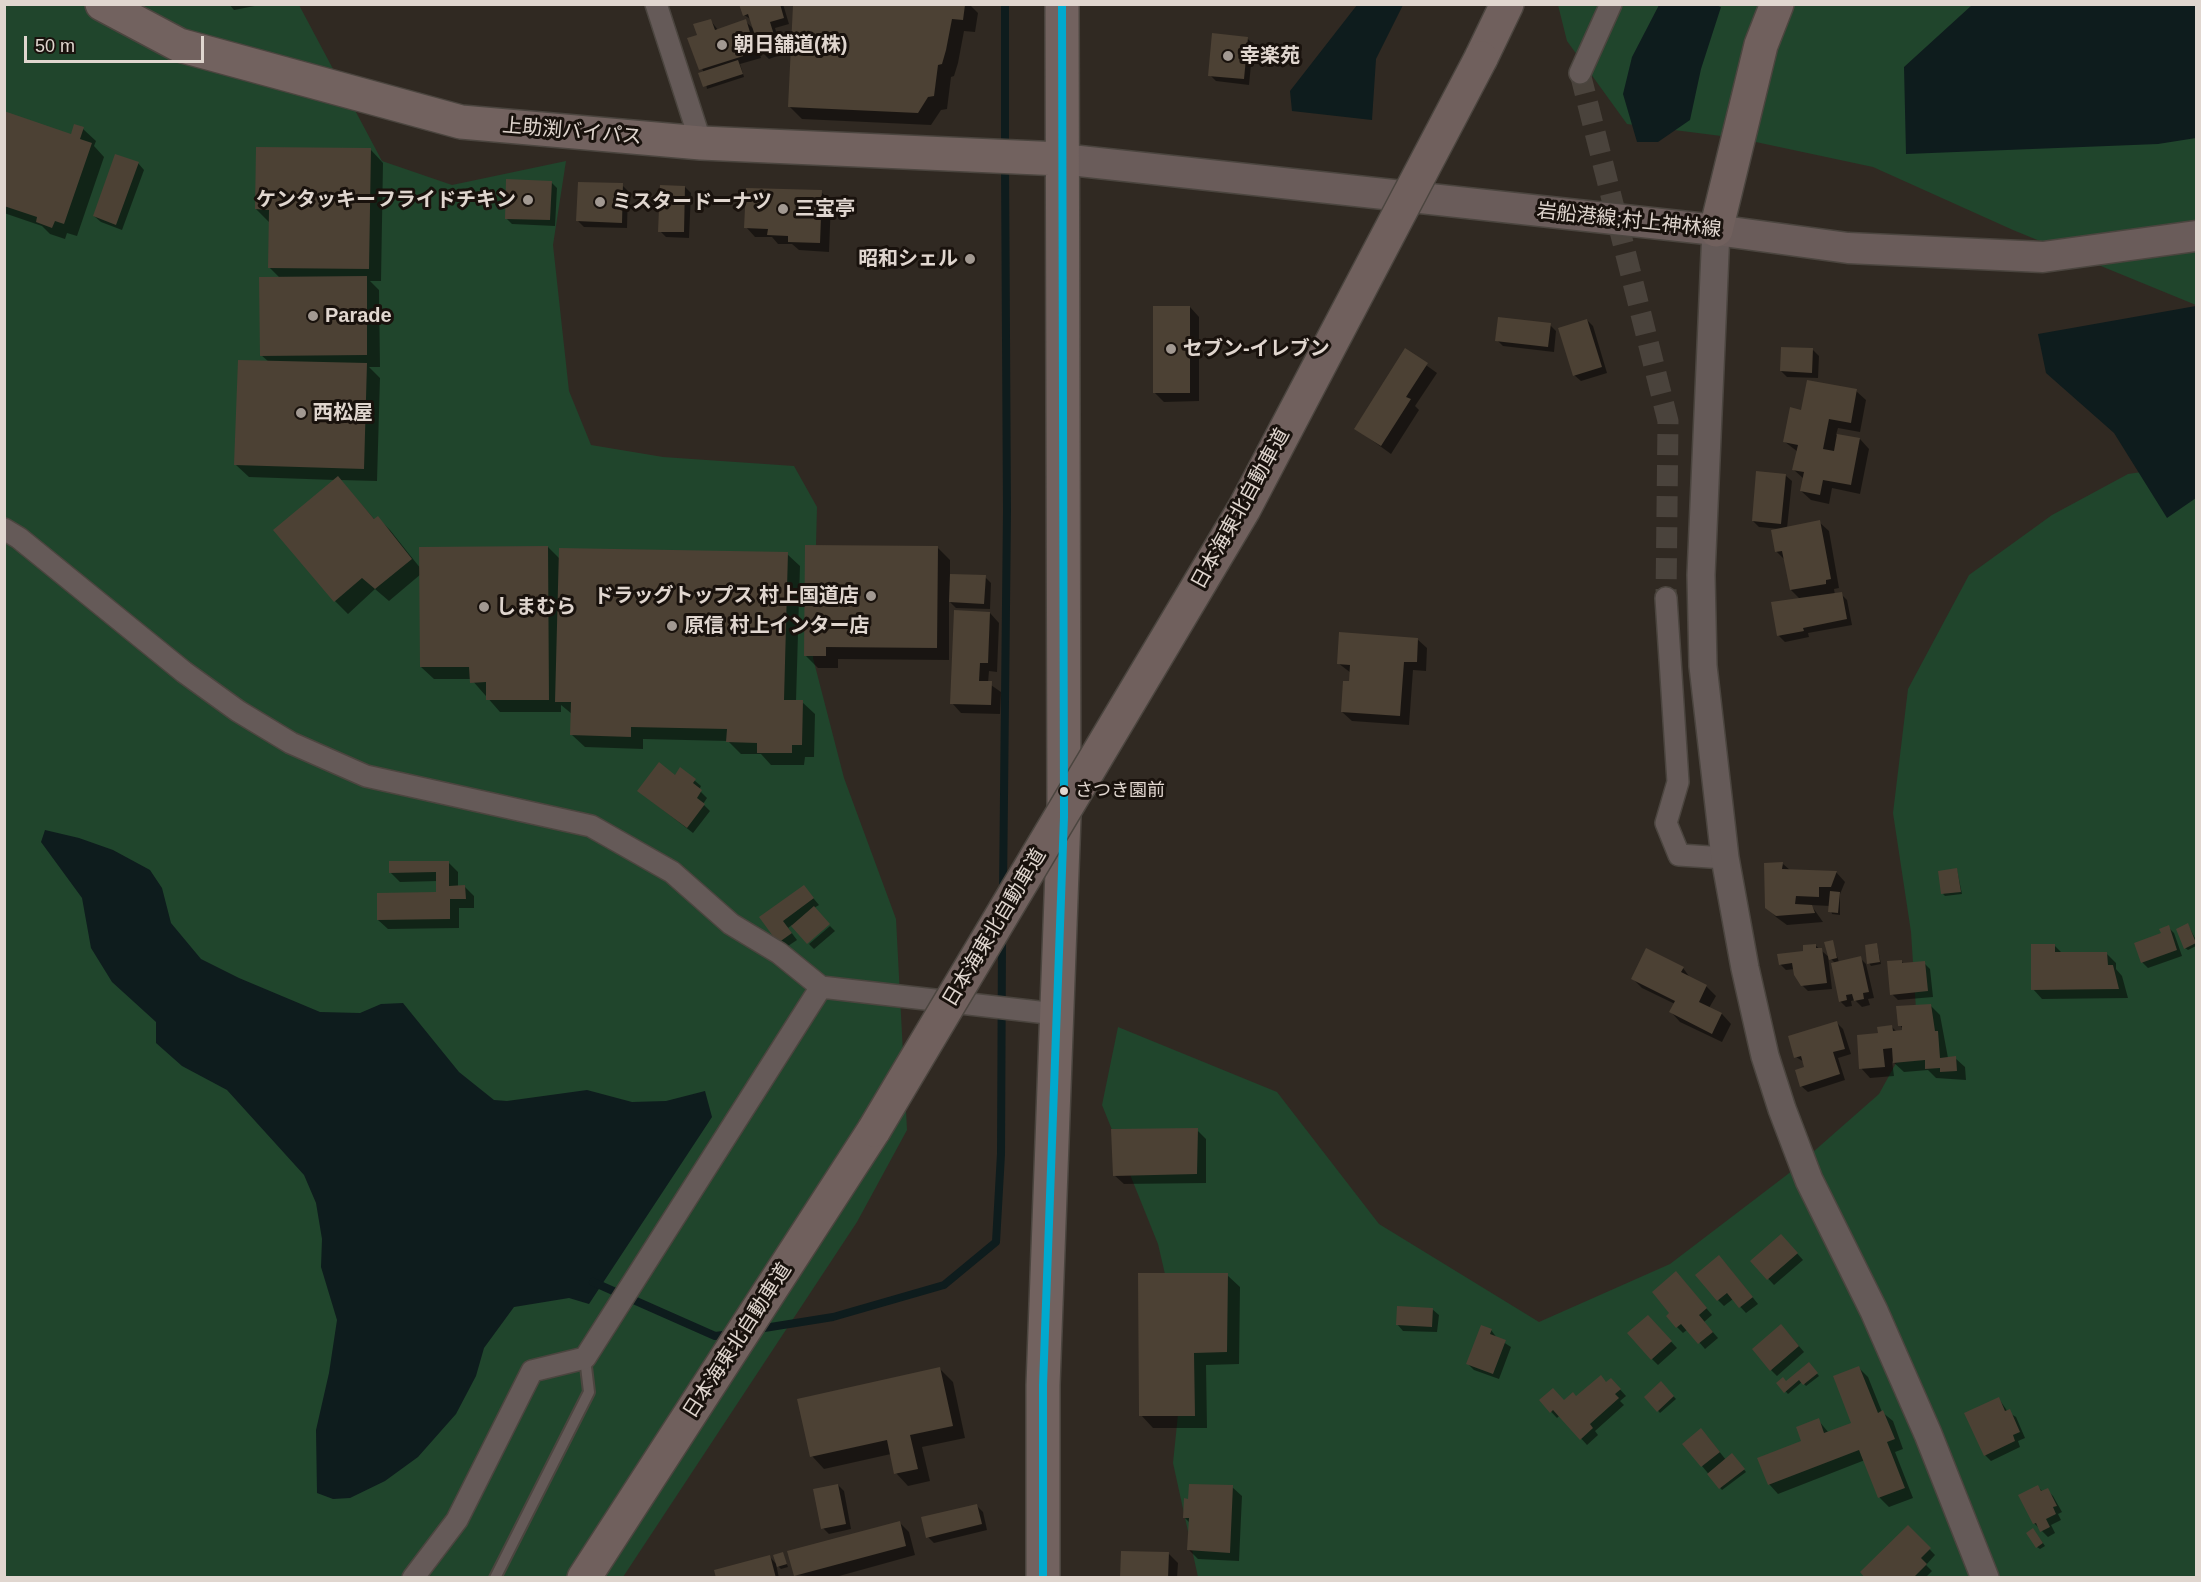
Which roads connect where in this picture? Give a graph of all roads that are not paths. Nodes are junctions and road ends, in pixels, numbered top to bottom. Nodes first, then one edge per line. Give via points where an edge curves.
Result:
1 (102, 4) edge
2 (656, 4) edge
3 (1062, 4) edge
4 (1507, 4) edge
5 (1611, 4) edge
6 (1754, 4) edge
7 (1777, 4) edge
8 (1580, 73) tunnel mouth
9 (701, 143) junction
10 (1061, 159) junction
11 (1716, 230) junction
12 (2196, 236) edge
13 (4, 529) edge
14 (1666, 598) tunnel mouth
15 (1725, 858) junction
16 (821, 987) junction
17 (1056, 1014) junction
18 (585, 1358) junction
19 (413, 1578) edge
20 (495, 1578) edge
21 (584, 1578) edge
22 (1043, 1578) edge
23 (1985, 1578) edge

1 - 9 highway, 上助渕バイパス via 179,45 461,122
2 - 9 street
3 - 10 highway
4 - 21 highway, 日本海東北自動車道, bridge via 1244,509 874,1130
5 - 8 street
6 - 11 highway via 1727,94
7 - 11 highway via 1761,45
9 - 10 highway, 上助渕バイパス
10 - 11 main road, 岩船港線;村上神林線
10 - 17 highway via 1064,817
11 - 12 main road, 岩船港線;村上神林線 via 1848,248 2043,257
11 - 15 street via 1701,575 1703,666
13 - 16 street via 184,672 291,743 366,776 591,826 672,872 731,924 779,953
14 - 15 street via 1678,782 1666,823 1679,855
15 - 23 street via 1744,968 1782,1109 1809,1180 1874,1311 1923,1424
16 - 17 street
16 - 18 street
17 - 22 highway via 1043,1385
18 - 19 street via 532,1371 457,1520
18 - 20 lane via 589,1392

